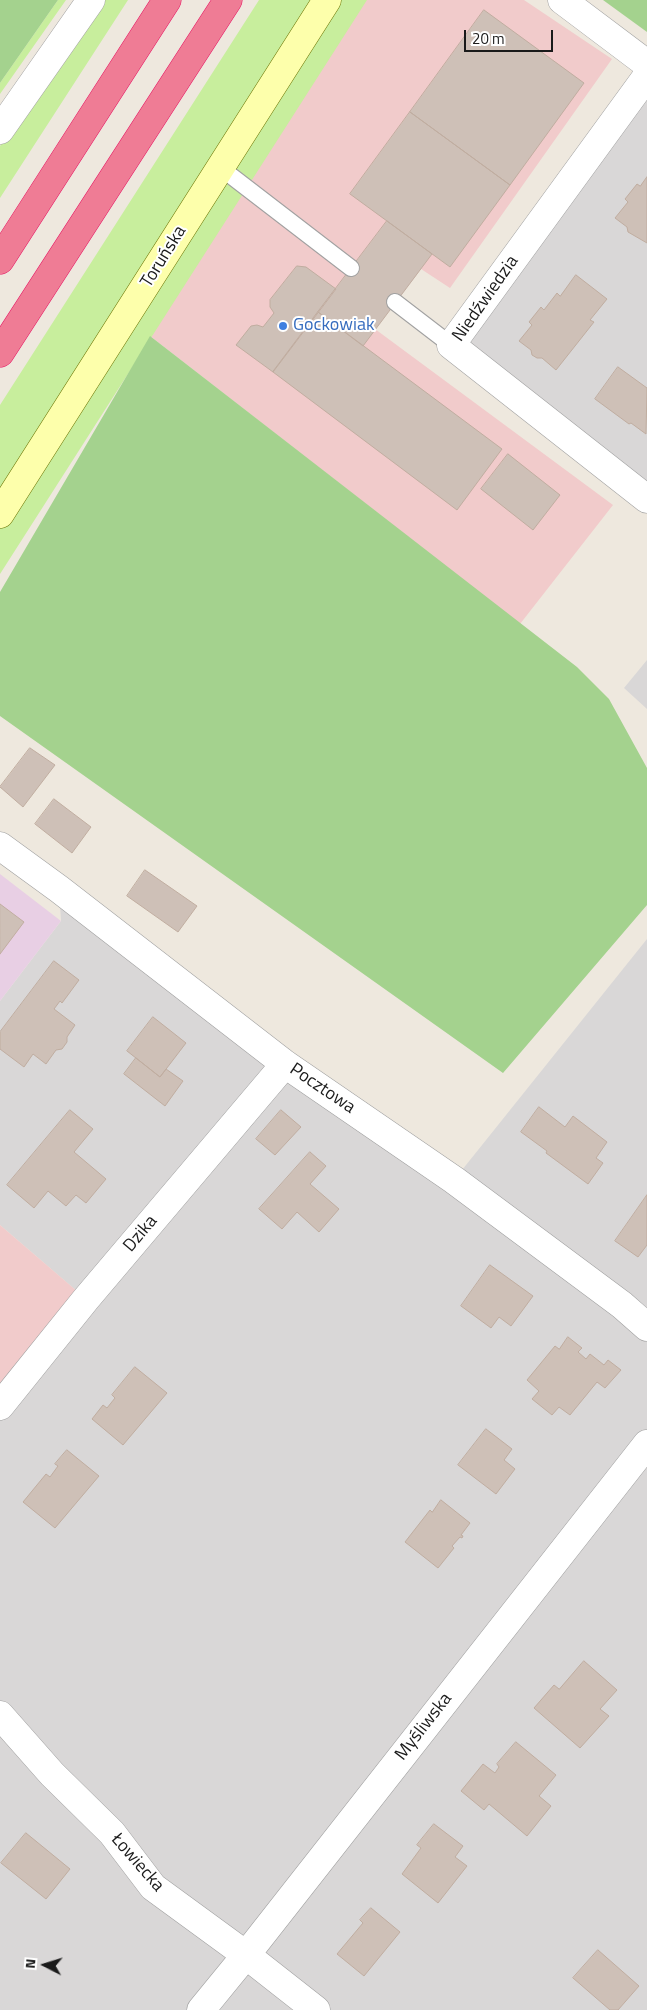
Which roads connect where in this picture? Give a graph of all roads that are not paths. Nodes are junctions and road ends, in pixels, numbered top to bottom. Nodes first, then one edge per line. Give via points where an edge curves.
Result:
1 (91, 0) edge
2 (167, 0) edge
3 (228, 0) edge
4 (327, 0) edge
5 (562, 0) edge
6 (647, 64) edge
7 (647, 76) edge
8 (0, 130) edge
9 (221, 168) junction
10 (0, 260) edge
11 (351, 268) dead end
12 (395, 302) dead end
13 (451, 345) junction
14 (0, 353) edge
15 (647, 499) edge
16 (0, 514) edge
17 (0, 846) edge
18 (285, 1064) junction
19 (647, 1327) edge
20 (0, 1406) edge
21 (647, 1444) edge
22 (0, 1715) edge
23 (246, 1955) junction
24 (201, 2010) edge
25 (316, 2010) edge

1 - 8 street
2 - 10 highway
3 - 14 highway
4 - 9 street, Toruńska
5 - 6 street
7 - 13 street, Niedźwiedzia
9 - 11 lane
9 - 16 street, Toruńska
12 - 13 lane
13 - 15 street, Niedźwiedzia
17 - 18 street, Pocztowa
18 - 19 street, Pocztowa via 454,1180 622,1304
18 - 20 street, Dzika
21 - 23 street, Myśliwska
22 - 23 street, Łowiecka via 52,1774 112,1833 152,1887
23 - 24 street, Myśliwska
23 - 25 street, Łowiecka

